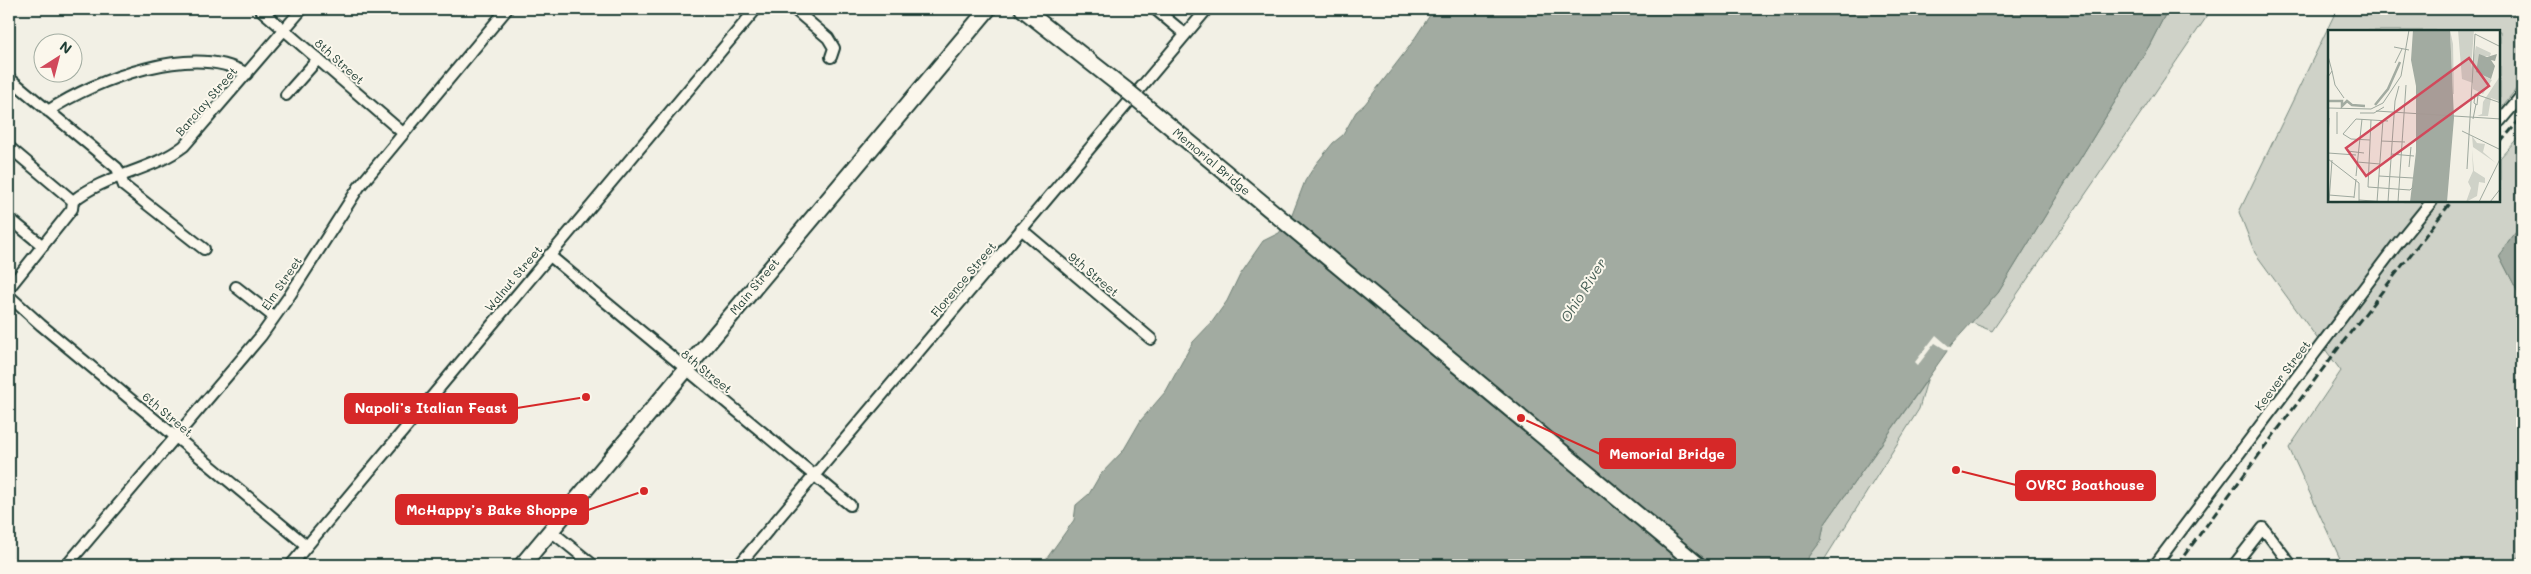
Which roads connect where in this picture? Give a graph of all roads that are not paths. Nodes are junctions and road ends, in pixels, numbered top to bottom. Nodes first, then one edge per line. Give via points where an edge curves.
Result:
1 (260, 9) edge
2 (302, 9) edge
3 (507, 9) edge
4 (756, 9) edge
5 (794, 9) edge
6 (970, 9) edge
7 (988, 9) edge
8 (1024, 9) edge
9 (1155, 9) edge
10 (1207, 9) edge
11 (285, 29) junction
12 (970, 30) junction
13 (1185, 34) junction
14 (831, 57) dead end
15 (318, 59) junction
16 (247, 74) junction
17 (9, 78) edge
18 (286, 95) dead end
19 (2522, 95) edge
20 (48, 111) junction
21 (2501, 120) edge
22 (403, 133) junction
23 (10, 151) edge
24 (120, 177) junction
25 (73, 201) junction
26 (2431, 202) edge
27 (9, 218) edge
28 (1021, 229) junction
29 (43, 246) junction
30 (204, 249) dead end
31 (549, 255) junction
32 (236, 287) dead end
33 (9, 288) edge
34 (10, 301) edge
35 (274, 317) junction
36 (1151, 339) dead end
37 (684, 369) junction
38 (175, 437) junction
39 (813, 476) junction
40 (850, 506) dead end
41 (551, 531) junction
42 (307, 546) junction
43 (67, 565) edge
44 (291, 565) edge
45 (522, 565) edge
46 (593, 565) edge
47 (739, 565) edge
48 (1698, 565) edge
49 (2155, 565) edge
50 (2234, 565) edge
51 (2291, 565) edge

1 - 11 street, 8th Street
2 - 11 street, Barclay Street
3 - 22 street, Elm Street
4 - 31 street, Walnut Street
5 - 14 street via 828,38 834,48
6 - 12 main road
7 - 12 main road, Main Street
8 - 48 main road, Memorial Bridge, bridge
9 - 13 street
10 - 13 street, Florence Street
11 - 15 street, 8th Street
11 - 16 street, Barclay Street
12 - 37 main road, Main Street
13 - 28 street, Florence Street
15 - 18 street
15 - 22 street, 8th Street
16 - 20 street via 235,67 208,61 168,64 122,76 67,98
16 - 24 street, Barclay Street via 184,146 160,162
17 - 20 street
19 - 21 street
20 - 24 street via 117,168
22 - 35 street, Elm Street via 344,207
23 - 25 street
24 - 25 street, Barclay Street via 93,187
24 - 30 street via 124,186
25 - 29 street, Barclay Street via 72,209
26 - 49 street, Keever Street
27 - 29 street
28 - 36 street, 9th Street
28 - 39 street, Florence Street
29 - 33 street, Barclay Street
31 - 37 street, 8th Street
31 - 42 street, Walnut Street
32 - 35 street
34 - 38 street, 6th Street
35 - 38 street, Elm Street
37 - 39 street, 8th Street
37 - 41 main road, Main Street
38 - 42 street, 6th Street
38 - 43 street, Elm Street
39 - 40 street, 8th Street
39 - 47 street, Florence Street
41 - 45 main road, Main Street
41 - 46 street
42 - 44 street, Walnut Street
50 - 51 street via 2263,528

